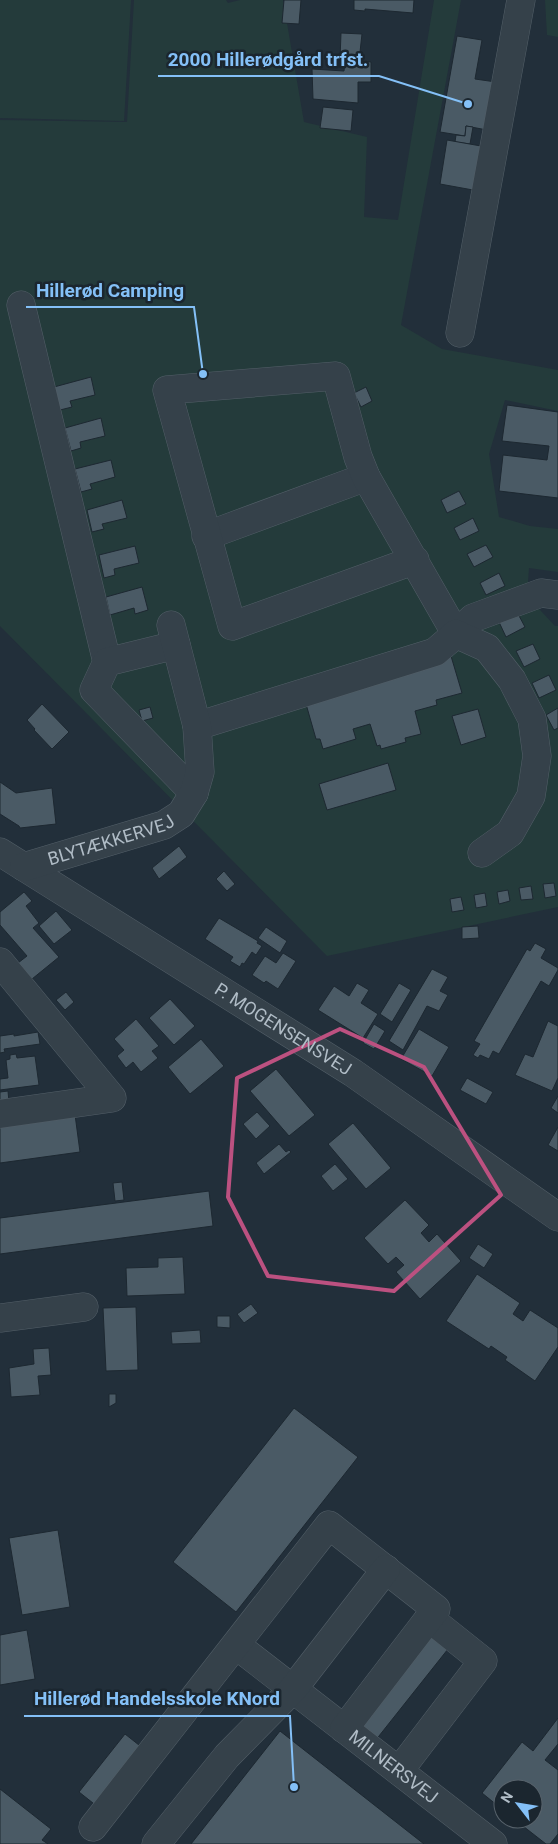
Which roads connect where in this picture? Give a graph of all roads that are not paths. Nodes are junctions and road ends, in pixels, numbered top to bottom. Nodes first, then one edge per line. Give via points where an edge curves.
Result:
1 (521, 0) edge
2 (21, 305) dead end
3 (460, 333) dead end
4 (366, 477) junction
5 (206, 536) junction
6 (415, 560) junction
7 (558, 595) edge
8 (456, 634) junction
9 (107, 662) junction
10 (197, 726) junction
11 (194, 793) junction
12 (0, 852) edge
13 (482, 853) dead end
14 (24, 867) junction
15 (0, 962) edge
16 (0, 1114) edge
17 (558, 1217) edge
18 (84, 1306) dead end
19 (0, 1318) edge
20 (386, 1569) junction
21 (429, 1618) junction
22 (236, 1645) junction
23 (293, 1690) junction
24 (344, 1729) junction
25 (399, 1771) junction
26 (93, 1827) dead end
27 (156, 1844) edge
28 (493, 1844) edge

1 - 3 street
2 - 9 street
4 - 5 street
4 - 5 street via 336,376 167,390
4 - 6 street
5 - 6 street via 232,626
6 - 8 street
7 - 8 street via 541,593 473,618
8 - 10 street via 435,652
8 - 13 street via 487,648 512,680 532,719 537,756 531,796 510,833
9 - 10 street, BLYTÆKKERVEJ via 173,635
9 - 11 street via 94,690
10 - 11 street, BLYTÆKKERVEJ via 200,772
11 - 14 street, BLYTÆKKERVEJ via 181,814 164,825
12 - 14 street, P. MOGENSENSVEJ
14 - 17 street, P. MOGENSENSVEJ via 353,1073
15 - 16 street via 112,1098
18 - 19 street
20 - 21 street via 436,1609
20 - 22 street via 329,1524
20 - 23 street
21 - 24 street
21 - 25 street via 483,1661
22 - 23 street, MILNERSVEJ
22 - 26 street
23 - 24 street, MILNERSVEJ
23 - 27 street via 227,1756
24 - 25 street, MILNERSVEJ
25 - 28 street, MILNERSVEJ

